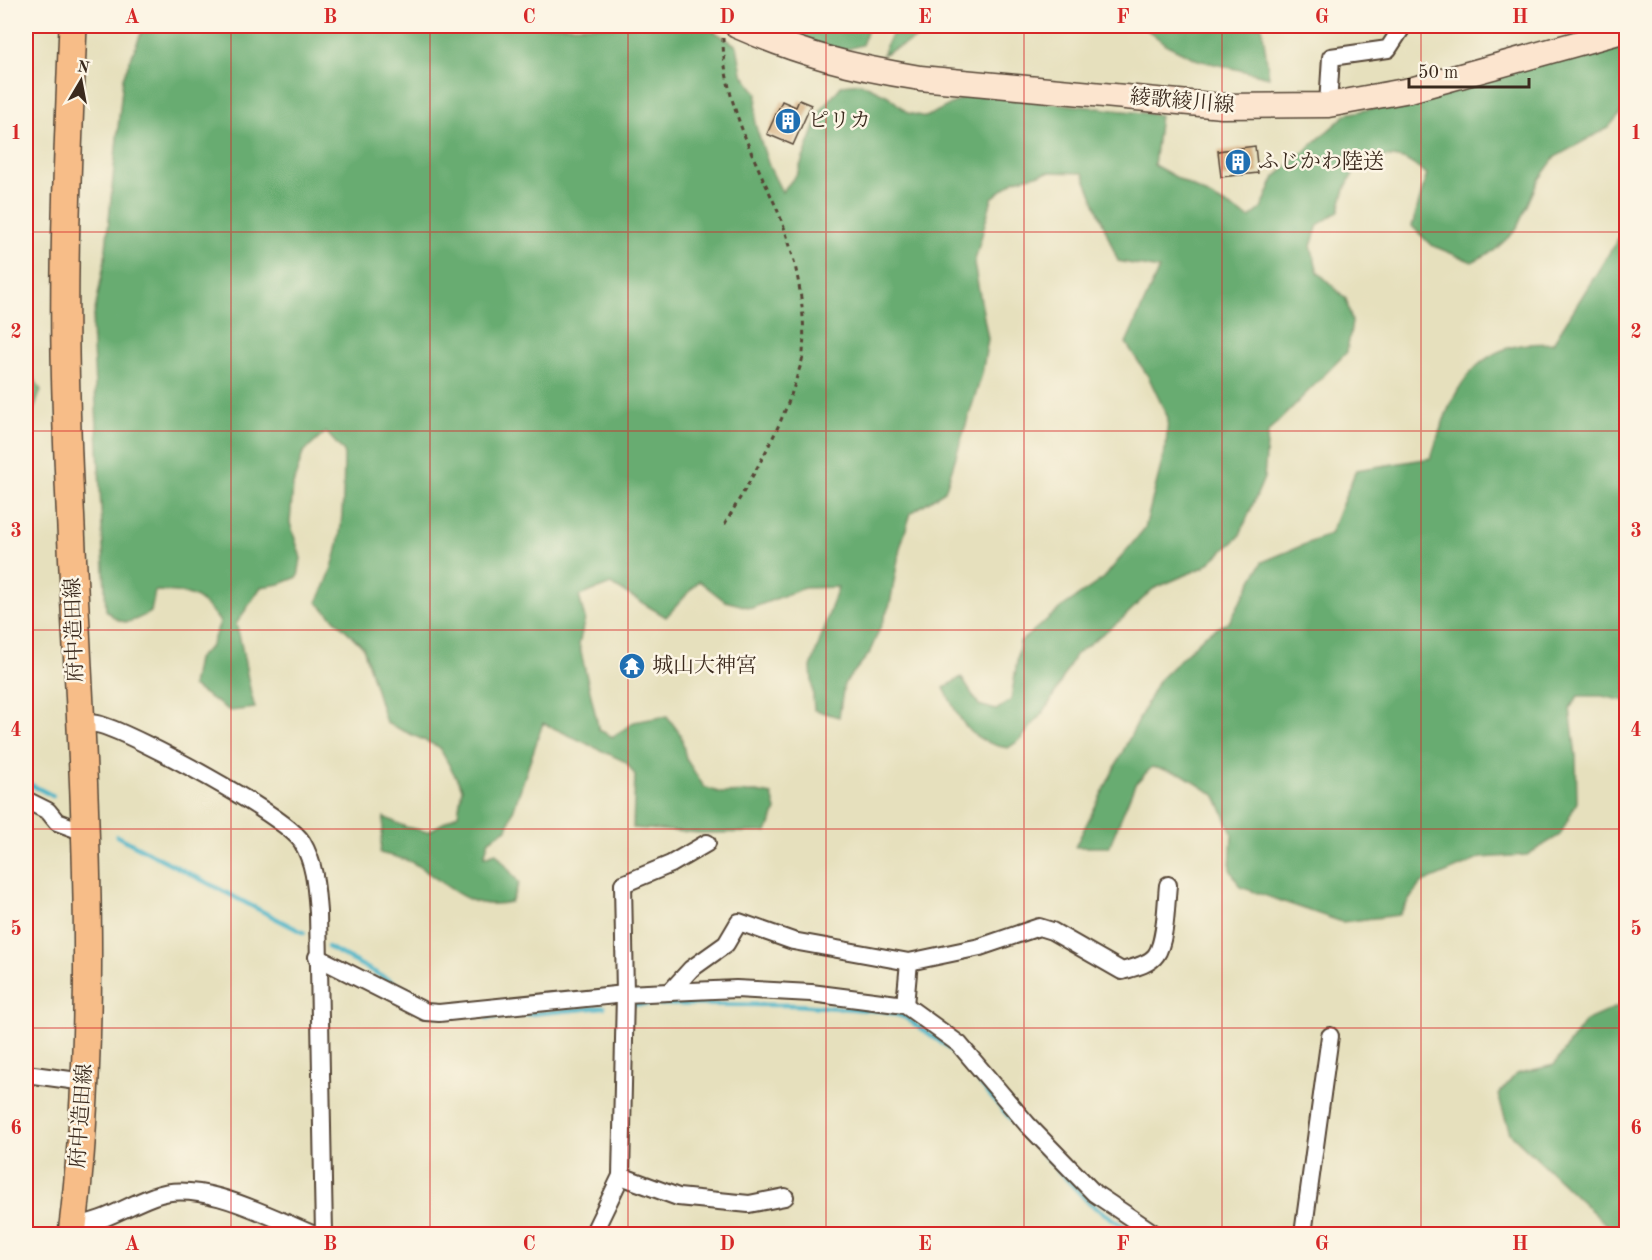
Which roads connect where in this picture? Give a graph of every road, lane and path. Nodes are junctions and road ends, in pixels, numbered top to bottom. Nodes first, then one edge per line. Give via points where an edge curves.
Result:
1 (73, 26) edge
2 (1403, 26) edge
3 (1626, 30) edge
4 (730, 31) edge
5 (1328, 105) junction
6 (723, 527) dead end
7 (79, 722) junction
8 (26, 800) edge
9 (84, 832) junction
10 (707, 843) dead end
11 (1168, 885) dead end
12 (317, 957) junction
13 (909, 962) junction
14 (671, 991) junction
15 (626, 994) junction
16 (904, 1005) junction
17 (1330, 1036) dead end
18 (26, 1074) edge
19 (85, 1082) junction
20 (621, 1176) junction
21 (785, 1197) dead end
22 (72, 1231) edge
23 (312, 1234) edge
24 (324, 1234) edge
25 (593, 1234) edge
26 (1155, 1234) edge
27 (1303, 1234) edge

1 - 7 main road, 府中造田線 via 64,337
2 - 5 street via 1388,49 1331,57
3 - 5 main road, 綾歌綾川線 via 1410,90
4 - 5 main road, 綾歌綾川線 via 828,61 920,78 1221,106
4 - 6 path via 723,57 733,106 784,223 802,308 803,355 790,399 763,458
7 - 9 main road, 府中造田線
7 - 12 street via 101,725 159,751 268,812 294,831 315,873
8 - 9 street via 48,811 57,822
9 - 19 main road, 府中造田線 via 89,968
10 - 15 street via 671,864 623,884
11 - 13 street via 1156,955 1145,964 1122,971 1039,927 980,947
12 - 15 street via 426,1012
12 - 24 street
13 - 14 street via 793,941 739,922 726,944 691,969
13 - 16 street
14 - 15 street
14 - 16 street via 811,993
15 - 20 street
16 - 26 street via 959,1044 1027,1124 1094,1193
17 - 27 street
18 - 19 street
19 - 22 main road, 府中造田線
20 - 21 street via 678,1197 749,1203
20 - 25 street
22 - 23 street via 156,1195 183,1191 244,1206

